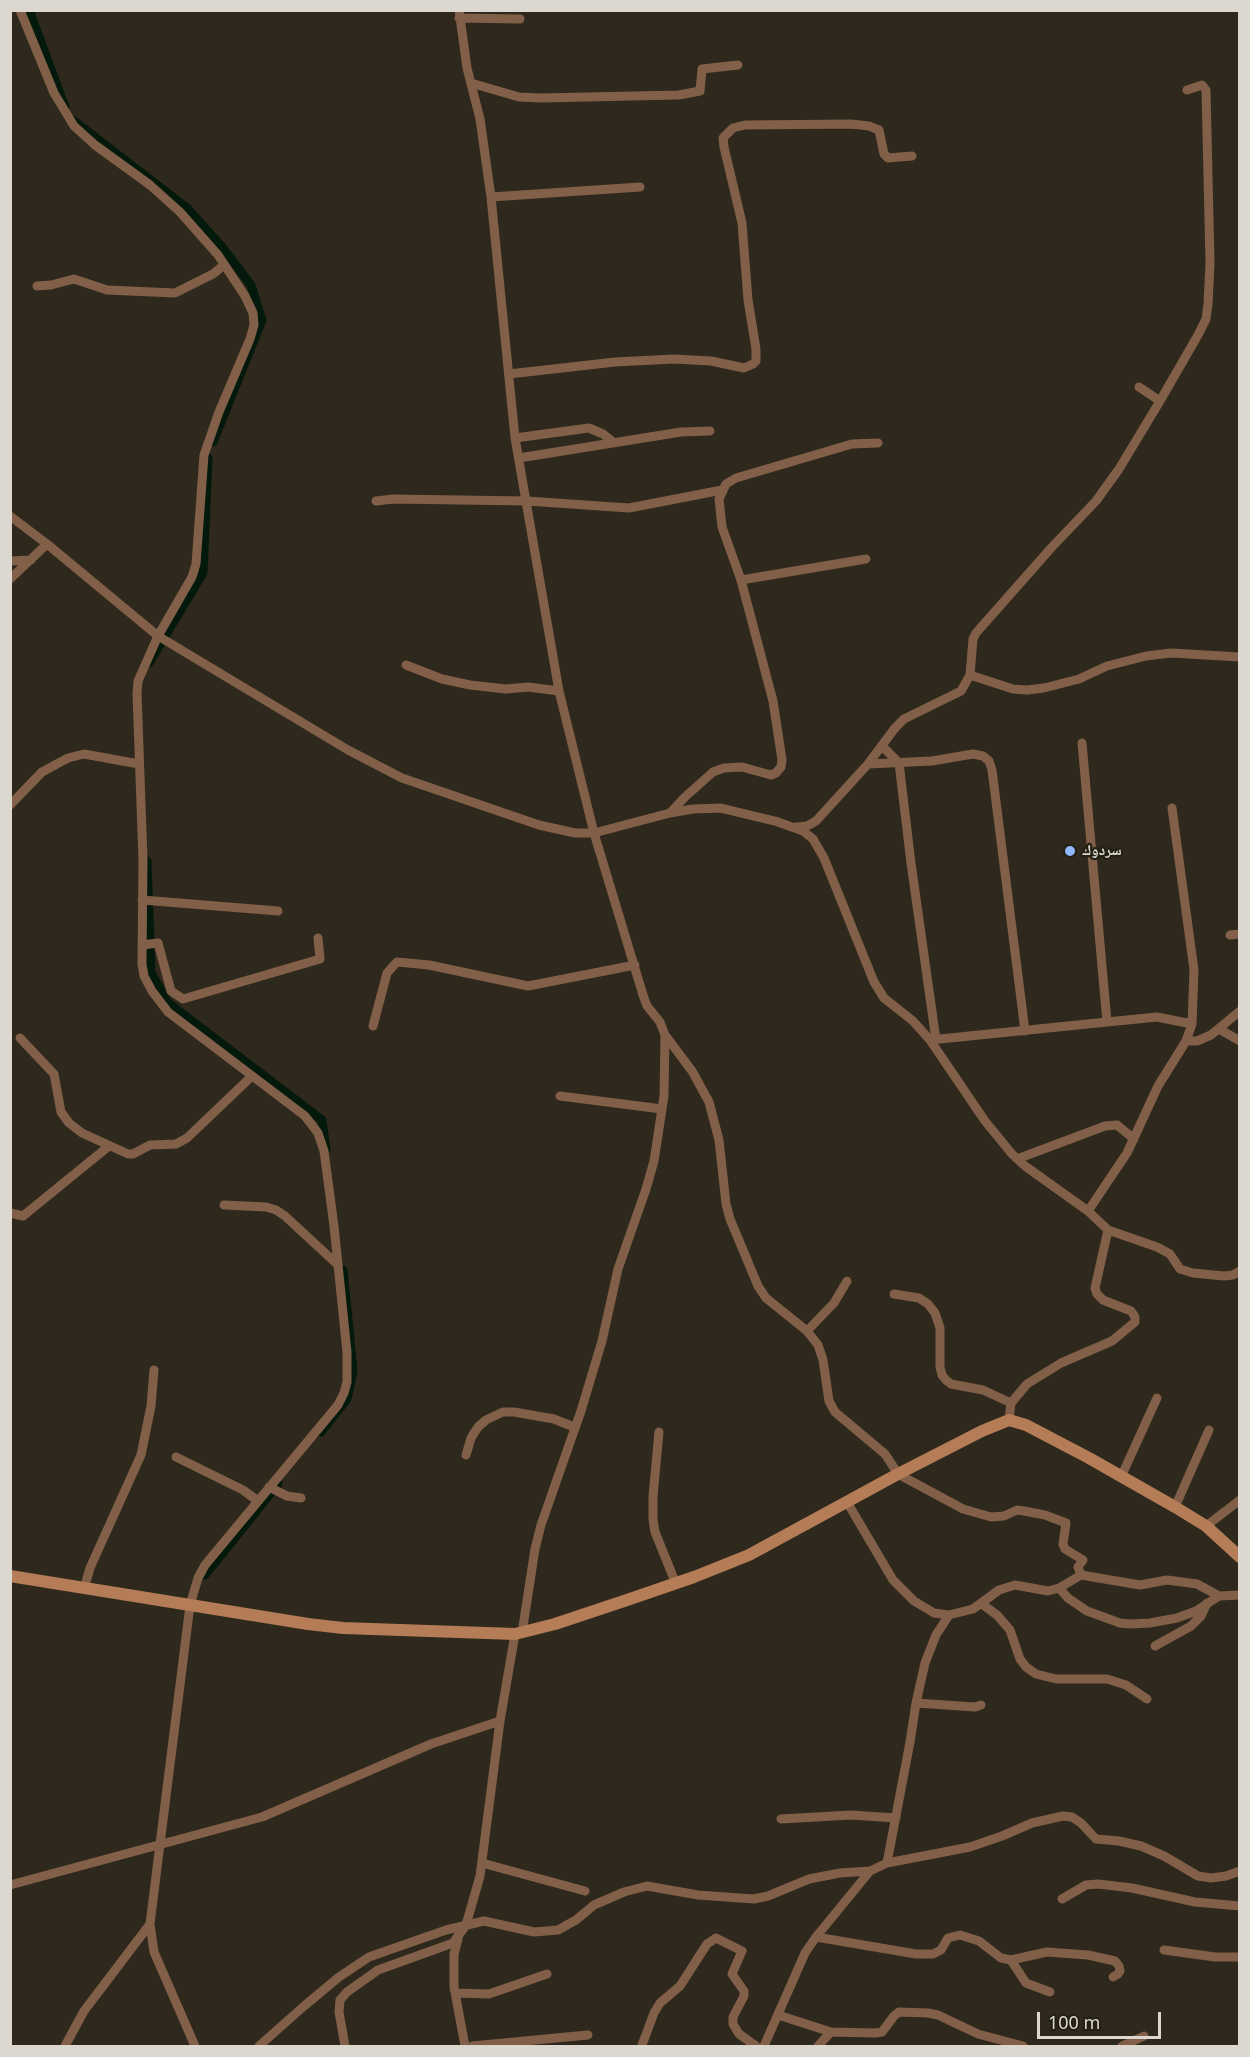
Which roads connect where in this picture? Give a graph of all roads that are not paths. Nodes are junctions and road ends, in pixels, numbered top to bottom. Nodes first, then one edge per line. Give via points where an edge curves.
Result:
1 (20, 10) edge
2 (459, 14) edge
3 (520, 19) dead end
4 (738, 65) dead end
5 (471, 83) junction
6 (1187, 90) dead end
7 (912, 156) dead end
8 (640, 187) dead end
9 (491, 197) junction
10 (224, 265) junction
11 (37, 286) dead end
12 (509, 374) junction
13 (1139, 387) dead end
14 (1160, 401) junction
15 (710, 431) dead end
16 (515, 438) junction
17 (613, 442) junction
18 (878, 443) dead end
19 (519, 458) junction
20 (722, 490) junction
21 (376, 501) dead end
22 (527, 501) junction
23 (10, 516) edge
24 (47, 544) junction
25 (866, 559) dead end
26 (31, 560) junction
27 (10, 561) edge
28 (10, 579) edge
29 (741, 580) junction
30 (158, 636) junction
31 (1239, 657) edge
32 (406, 665) dead end
33 (970, 675) junction
34 (560, 691) junction
35 (1082, 743) dead end
36 (882, 746) junction
37 (139, 764) junction
38 (868, 764) junction
39 (900, 764) junction
40 (10, 805) edge
41 (1172, 808) dead end
42 (670, 813) junction
43 (796, 827) junction
44 (594, 833) junction
45 (142, 900) junction
46 (278, 911) dead end
47 (318, 938) dead end
48 (142, 945) junction
49 (635, 964) junction
50 (1239, 1011) edge
51 (1107, 1022) junction
52 (1192, 1023) junction
53 (373, 1026) dead end
54 (1219, 1029) junction
55 (1025, 1031) junction
56 (665, 1035) junction
57 (20, 1038) dead end
58 (933, 1040) junction
59 (1186, 1041) junction
60 (1239, 1041) edge
61 (252, 1076) junction
62 (560, 1096) dead end
63 (662, 1109) junction
64 (1134, 1139) junction
65 (109, 1146) junction
66 (1017, 1159) junction
67 (224, 1205) dead end
68 (1088, 1211) junction
69 (10, 1213) edge
70 (1108, 1230) junction
71 (338, 1265) junction
72 (1239, 1271) edge
73 (847, 1281) dead end
74 (894, 1294) dead end
75 (807, 1331) junction
76 (154, 1370) dead end
77 (1157, 1398) dead end
78 (1011, 1403) junction
79 (1009, 1420) junction
80 (574, 1427) junction
81 (1209, 1430) dead end
82 (659, 1432) dead end
83 (466, 1455) dead end
84 (176, 1457) dead end
85 (898, 1474) junction
86 (1121, 1477) junction
87 (269, 1487) junction
88 (300, 1497) dead end
89 (1239, 1500) edge
90 (258, 1501) junction
91 (847, 1502) junction
92 (1175, 1507) junction
93 (1206, 1526) junction
94 (1239, 1557) edge
95 (1081, 1575) junction
96 (10, 1576) edge
97 (676, 1584) junction
98 (84, 1588) junction
99 (1059, 1588) junction
100 (1239, 1595) edge
101 (1219, 1596) junction
102 (982, 1604) junction
103 (1207, 1604) junction
104 (190, 1605) junction
105 (949, 1615) junction
106 (519, 1634) junction
107 (1155, 1646) dead end
108 (1147, 1699) dead end
109 (916, 1703) junction
110 (981, 1706) dead end
111 (500, 1721) junction
112 (896, 1818) junction
113 (781, 1819) dead end
114 (160, 1844) junction
115 (482, 1863) junction
116 (887, 1863) junction
117 (870, 1871) junction
118 (1239, 1871) edge
119 (10, 1885) edge
120 (585, 1892) dead end
121 (1062, 1899) dead end
122 (1239, 1906) edge
123 (150, 1924) junction
124 (466, 1925) junction
125 (816, 1937) junction
126 (459, 1938) junction
127 (1164, 1950) dead end
128 (1239, 1957) edge
129 (1011, 1960) junction
130 (547, 1974) dead end
131 (1113, 1977) dead end
132 (1050, 1992) dead end
133 (455, 1993) junction
134 (778, 2015) junction
135 (831, 2032) junction
136 (588, 2035) dead end
137 (1144, 2036) dead end
138 (642, 2044) dead end
139 (65, 2046) edge
140 (195, 2046) edge
141 (259, 2046) edge
142 (345, 2046) edge
143 (465, 2046) edge
144 (472, 2046) edge
145 (756, 2046) edge
146 (764, 2046) edge
147 (818, 2046) edge
148 (1023, 2046) edge
149 (1122, 2046) edge

1 - 10 street via 54,93 77,130 166,198
2 - 3 street
2 - 5 street
4 - 5 street via 702,69 700,91 679,95 519,97
5 - 9 street
6 - 14 street via 1202,85 1206,90 1208,304 1206,319
7 - 12 street via 888,158 879,130 869,126 733,128 723,138 742,223 756,361 744,368 674,359 615,362
8 - 9 street
9 - 12 street
10 - 11 street via 175,293 107,290 74,279
10 - 30 street via 251,306 254,325 204,455 192,577
12 - 16 street
13 - 14 street
14 - 33 street via 1096,501 980,626 973,639
15 - 17 street
16 - 17 street via 589,428
16 - 19 street
17 - 19 street
18 - 20 street via 852,444 736,478
19 - 22 street
20 - 22 street via 629,508
20 - 29 street via 718,499 722,527
21 - 22 street
22 - 34 street
23 - 24 street
24 - 26 street
24 - 30 street
25 - 29 street
26 - 27 street
26 - 28 street
29 - 42 street via 773,701 780,767 771,775 742,767 713,772
30 - 37 street via 138,681
30 - 44 street via 402,778 539,825
31 - 33 street via 1171,653 1146,656 1107,666 1079,679 1027,690
32 - 34 street via 470,685
33 - 36 street via 961,691 904,719
34 - 44 street
35 - 51 street
36 - 38 street
36 - 39 street
37 - 40 street via 84,754 68,758 42,772
37 - 45 street
38 - 39 street
38 - 43 street via 816,821
39 - 55 street via 973,754 988,761
39 - 58 street
41 - 52 street via 1194,970
42 - 43 street via 706,808 733,810
42 - 44 street
43 - 58 street via 813,839 824,858 884,998
44 - 49 street
45 - 46 street
45 - 48 street
47 - 48 street via 320,959 183,999 171,991 158,943
48 - 61 street via 144,976 159,1002
49 - 53 street via 528,986 397,962 387,973
49 - 56 street via 647,1006
50 - 54 street
51 - 52 street via 1157,1017
51 - 55 street
52 - 59 street
54 - 59 street via 1197,1041
54 - 60 street
55 - 58 street
56 - 63 street
56 - 75 street via 709,1101 719,1140 726,1204 758,1286 774,1305
57 - 65 street via 54,1074 61,1112 69,1123
58 - 66 street via 990,1128
59 - 64 street via 1158,1086
61 - 65 street via 176,1144 150,1145 133,1154
61 - 71 street via 305,1116 318,1133 324,1151
62 - 63 street
63 - 80 street via 654,1161 618,1269 602,1341
64 - 66 street via 1117,1125 1105,1126
64 - 68 street
65 - 69 street via 23,1216
66 - 68 street
67 - 71 street via 276,1210
68 - 70 street
70 - 72 street via 1170,1254 1180,1269 1229,1276
70 - 78 street via 1096,1291 1103,1300 1131,1311 1135,1322 1112,1341 1035,1378
71 - 87 street via 347,1352 344,1394
73 - 75 street via 834,1303
74 - 78 street via 919,1298 935,1312 940,1328 940,1367 946,1380
75 - 85 street via 821,1352 835,1412 885,1454
76 - 98 street via 141,1455
77 - 86 street
78 - 79 street
79 - 85 main road
79 - 86 main road
80 - 83 street via 554,1419 503,1412 478,1427
80 - 106 street via 535,1549
81 - 92 street
82 - 97 street via 653,1519
84 - 90 street
85 - 91 main road
85 - 95 street via 980,1515 1004,1516 1024,1510 1066,1523 1063,1544 1083,1560 1078,1568
86 - 92 main road
87 - 88 street via 287,1496
87 - 90 street
89 - 93 street
90 - 104 street via 205,1565
91 - 97 main road via 749,1555
91 - 105 street via 878,1558 902,1591 926,1610
92 - 93 main road
93 - 94 main road
95 - 99 street
95 - 101 street via 1140,1585 1167,1580 1197,1584
96 - 98 main road
97 - 106 main road
98 - 104 main road
99 - 102 street via 1048,1591 1015,1585 999,1590
99 - 103 street via 1077,1605 1120,1623 1166,1621
100 - 101 street
101 - 103 street
102 - 105 street
102 - 108 street via 1010,1630 1020,1659 1036,1674 1056,1679 1107,1679 1126,1685
103 - 107 street via 1191,1626
104 - 106 main road via 343,1628
104 - 114 street
105 - 109 street via 929,1650
106 - 111 street
109 - 110 street
109 - 112 street
111 - 114 street via 431,1744 262,1817
111 - 115 street
112 - 113 street via 851,1815
112 - 116 street
114 - 119 street
114 - 123 street
115 - 120 street
115 - 124 street
116 - 117 street
116 - 118 street via 970,1846 1063,1816 1081,1822 1096,1839 1141,1846 1198,1876 1211,1878
117 - 124 street via 809,1879 754,1899 638,1887 594,1905 558,1930 534,1932 484,1922
117 - 125 street
121 - 122 street via 1086,1885 1098,1884
123 - 139 street via 84,2011
123 - 140 street via 154,1952
124 - 126 street
124 - 141 street via 369,1957 339,1977
125 - 129 street via 933,1954 941,1950 948,1938 960,1935
125 - 134 street
126 - 133 street via 454,1954
126 - 142 street via 378,1970 346,1992 340,2000 339,2012
127 - 128 street
129 - 131 street via 1047,1952 1088,1955 1115,1961 1120,1971
129 - 132 street via 1026,1983
130 - 133 street via 489,1994
133 - 143 street
134 - 135 street
134 - 146 street
135 - 147 street
135 - 148 street via 882,2032 899,2012 928,2013 978,2034
136 - 144 street
137 - 149 street
138 - 145 street via 660,2003 680,1986 707,1944 716,1938 742,1951 732,1974 744,1996 733,2024 739,2034

